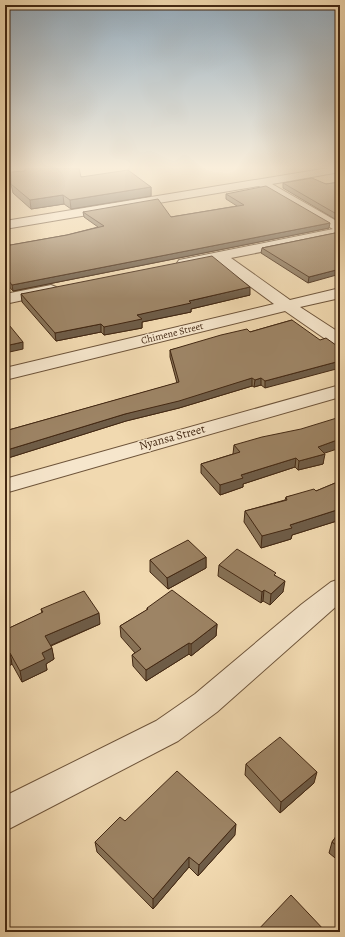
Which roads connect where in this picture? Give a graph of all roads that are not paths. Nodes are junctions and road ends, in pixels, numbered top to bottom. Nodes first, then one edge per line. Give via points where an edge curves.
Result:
1 (84, 212) edge
2 (312, 212) edge
3 (5, 225) edge
4 (340, 228) edge
5 (340, 232) edge
6 (219, 256) junction
7 (173, 265) edge
8 (66, 287) edge
9 (340, 292) edge
10 (5, 299) edge
11 (286, 305) junction
12 (340, 341) edge
13 (5, 374) edge
14 (340, 391) edge
15 (5, 486) edge
16 (340, 589) edge
17 (5, 814) edge

1 - 3 street
2 - 4 street
5 - 6 street
6 - 7 street
6 - 11 street
8 - 10 street
9 - 11 street, Chimene Street
11 - 12 street
11 - 13 street, Chimene Street
14 - 15 street, Nyansa Street
16 - 17 street via 206,703 167,731

